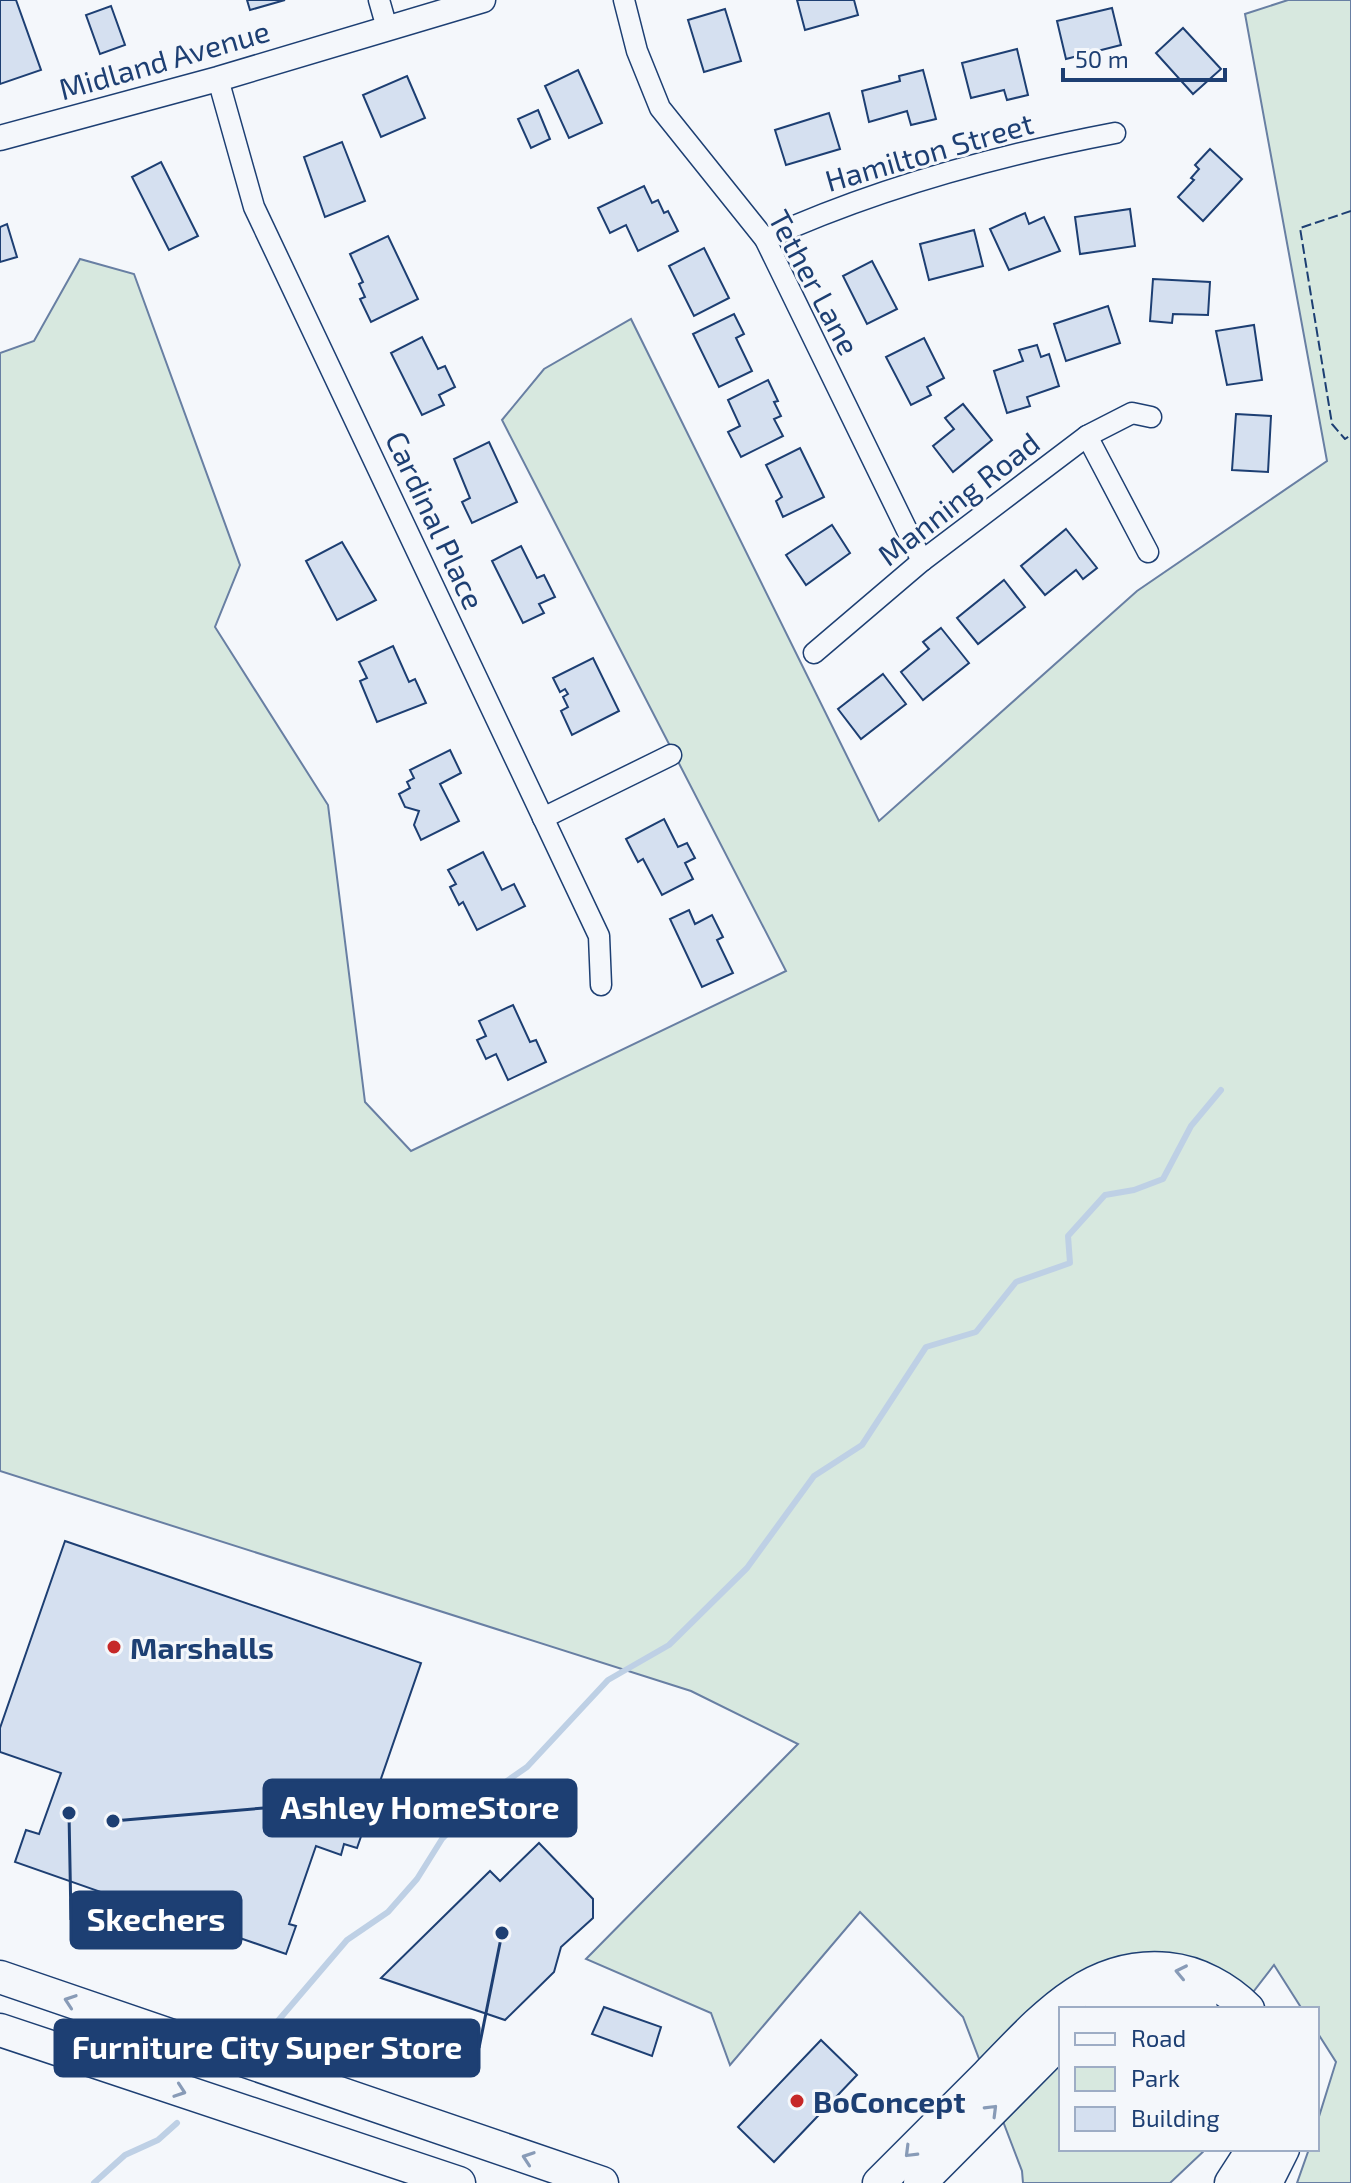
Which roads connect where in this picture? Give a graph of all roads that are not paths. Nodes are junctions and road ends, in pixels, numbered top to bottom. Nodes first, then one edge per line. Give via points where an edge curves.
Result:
1 (379, 0) edge
2 (483, 0) edge
3 (624, 0) edge
4 (387, 28) junction
5 (218, 79) junction
6 (1115, 133) dead end
7 (0, 138) edge
8 (765, 239) junction
9 (1151, 417) dead end
10 (1087, 436) junction
11 (1148, 552) dead end
12 (922, 561) junction
13 (814, 653) dead end
14 (671, 755) dead end
15 (543, 818) junction
16 (601, 985) dead end
17 (0, 1977) edge
18 (1066, 2007) edge
19 (1106, 2007) edge
20 (1194, 2007) edge
21 (1246, 2007) edge
22 (1059, 2015) edge
23 (0, 2030) edge
24 (1059, 2042) edge
25 (1015, 2067) junction
26 (1252, 2151) edge
27 (1282, 2151) edge
28 (454, 2182) edge
29 (602, 2183) edge
30 (879, 2183) edge
31 (920, 2183) edge
32 (1231, 2183) edge
33 (1266, 2183) edge

1 - 4 street
2 - 4 street, Midland Avenue
3 - 8 street, Tether Lane via 660,108
4 - 5 street, Midland Avenue
5 - 7 street, Midland Avenue
5 - 15 street, Cardinal Place via 254,207
6 - 8 street, Hamilton Street via 904,183
8 - 12 street, Tether Lane
9 - 10 street, Manning Road via 1132,413
10 - 11 street
10 - 12 street, Manning Road
12 - 13 street, Manning Road
14 - 15 street
15 - 16 street, Cardinal Place via 599,936
29 -> 17 highway
21 -> 18 highway via 1195,1974 1164,1968 1133,1968 1083,1987
19 - 20 highway via 1158,1997
22 -> 25 highway
23 -> 28 highway
24 - 25 highway
25 -> 30 highway
31 -> 25 highway
26 - 32 highway
27 - 33 highway

